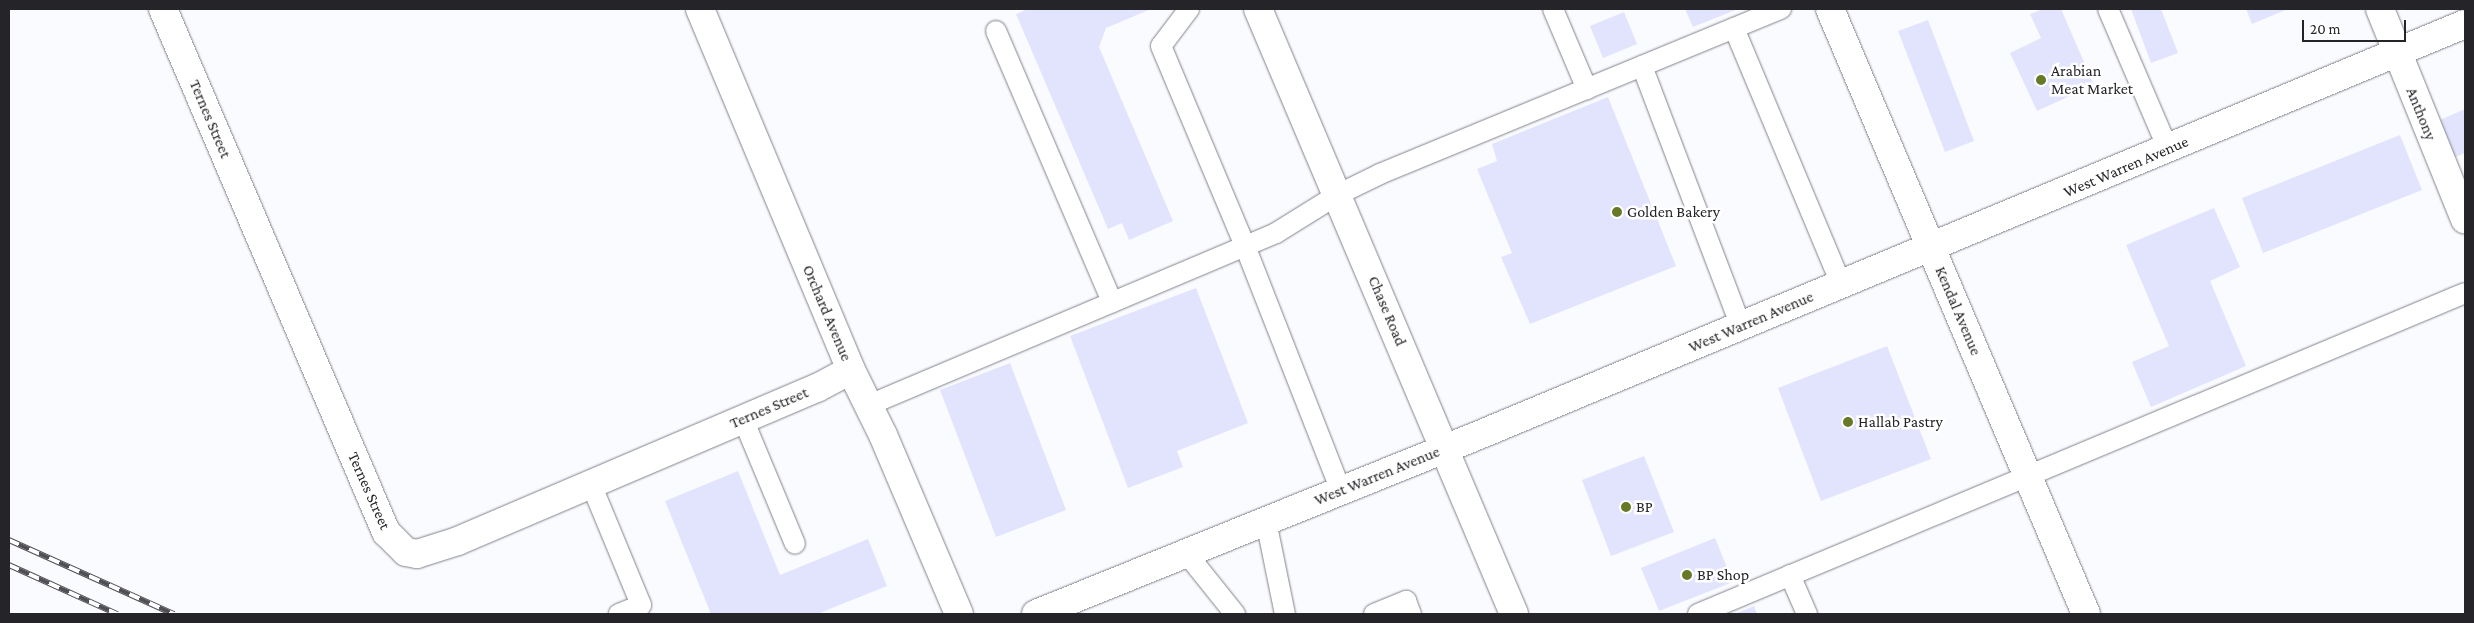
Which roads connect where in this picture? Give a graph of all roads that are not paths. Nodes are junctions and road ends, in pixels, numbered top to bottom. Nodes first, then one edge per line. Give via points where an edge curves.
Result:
1 (163, 9) edge
2 (700, 9) edge
3 (1189, 9) edge
4 (1258, 9) edge
5 (1553, 9) edge
6 (1781, 9) edge
7 (1830, 9) edge
8 (2108, 9) edge
9 (2380, 9) edge
10 (2465, 24) edge
11 (1734, 28) junction
12 (996, 31) dead end
13 (2397, 53) junction
14 (1642, 66) junction
15 (1587, 89) junction
16 (2168, 149) junction
17 (1337, 195) junction
18 (2465, 219) edge
19 (1245, 246) junction
20 (1932, 248) junction
21 (1841, 284) junction
22 (2465, 293) edge
23 (1112, 302) junction
24 (1741, 326) junction
25 (851, 370) junction
26 (869, 406) junction
27 (743, 419) junction
28 (1445, 449) junction
29 (2027, 475) junction
30 (591, 484) junction
31 (1341, 491) junction
32 (1266, 521) junction
33 (795, 544) dead end
34 (1187, 554) junction
35 (1790, 575) junction
36 (1234, 613) edge
37 (619, 614) edge
38 (959, 614) edge
39 (1036, 614) edge
40 (1285, 614) edge
41 (1374, 614) edge
42 (1412, 614) edge
43 (1514, 614) edge
44 (1698, 614) edge
45 (1807, 614) edge
46 (2086, 614) edge

1 - 30 street, Ternes Street via 386,532 406,552 417,554
2 - 25 street, Orchard Avenue
3 - 19 lane via 1161,46
4 - 17 street, Chase Road
5 - 15 lane
6 - 11 lane
7 - 20 street, Kendal Avenue
8 - 16 lane
9 - 13 street, Anthony
10 - 13 street, West Warren Avenue
11 - 14 lane
11 - 21 lane
12 - 23 lane
13 - 16 street, West Warren Avenue
13 - 18 street, Anthony
14 - 15 lane
14 - 24 lane
15 - 17 lane via 1380,174
16 - 20 street, West Warren Avenue
17 - 19 lane via 1276,233
17 - 28 street, Chase Road
19 - 23 lane
19 - 31 lane
20 - 21 street, West Warren Avenue
20 - 29 street, Kendal Avenue
21 - 24 street, West Warren Avenue
22 - 29 lane
23 - 26 lane
24 - 28 street, West Warren Avenue
25 - 26 street, Orchard Avenue
25 - 27 street, Ternes Street
26 - 38 street, Orchard Avenue
27 - 30 street, Ternes Street
27 - 33 lane
28 - 31 street, West Warren Avenue
28 - 43 street, Chase Road
29 - 35 lane
29 - 46 street, Kendal Avenue
30 - 37 lane via 641,605
31 - 32 street, West Warren Avenue
32 - 34 street, West Warren Avenue
32 - 40 lane
34 - 36 lane
34 - 39 street, West Warren Avenue
35 - 44 lane
35 - 45 lane
41 - 42 lane via 1406,602

